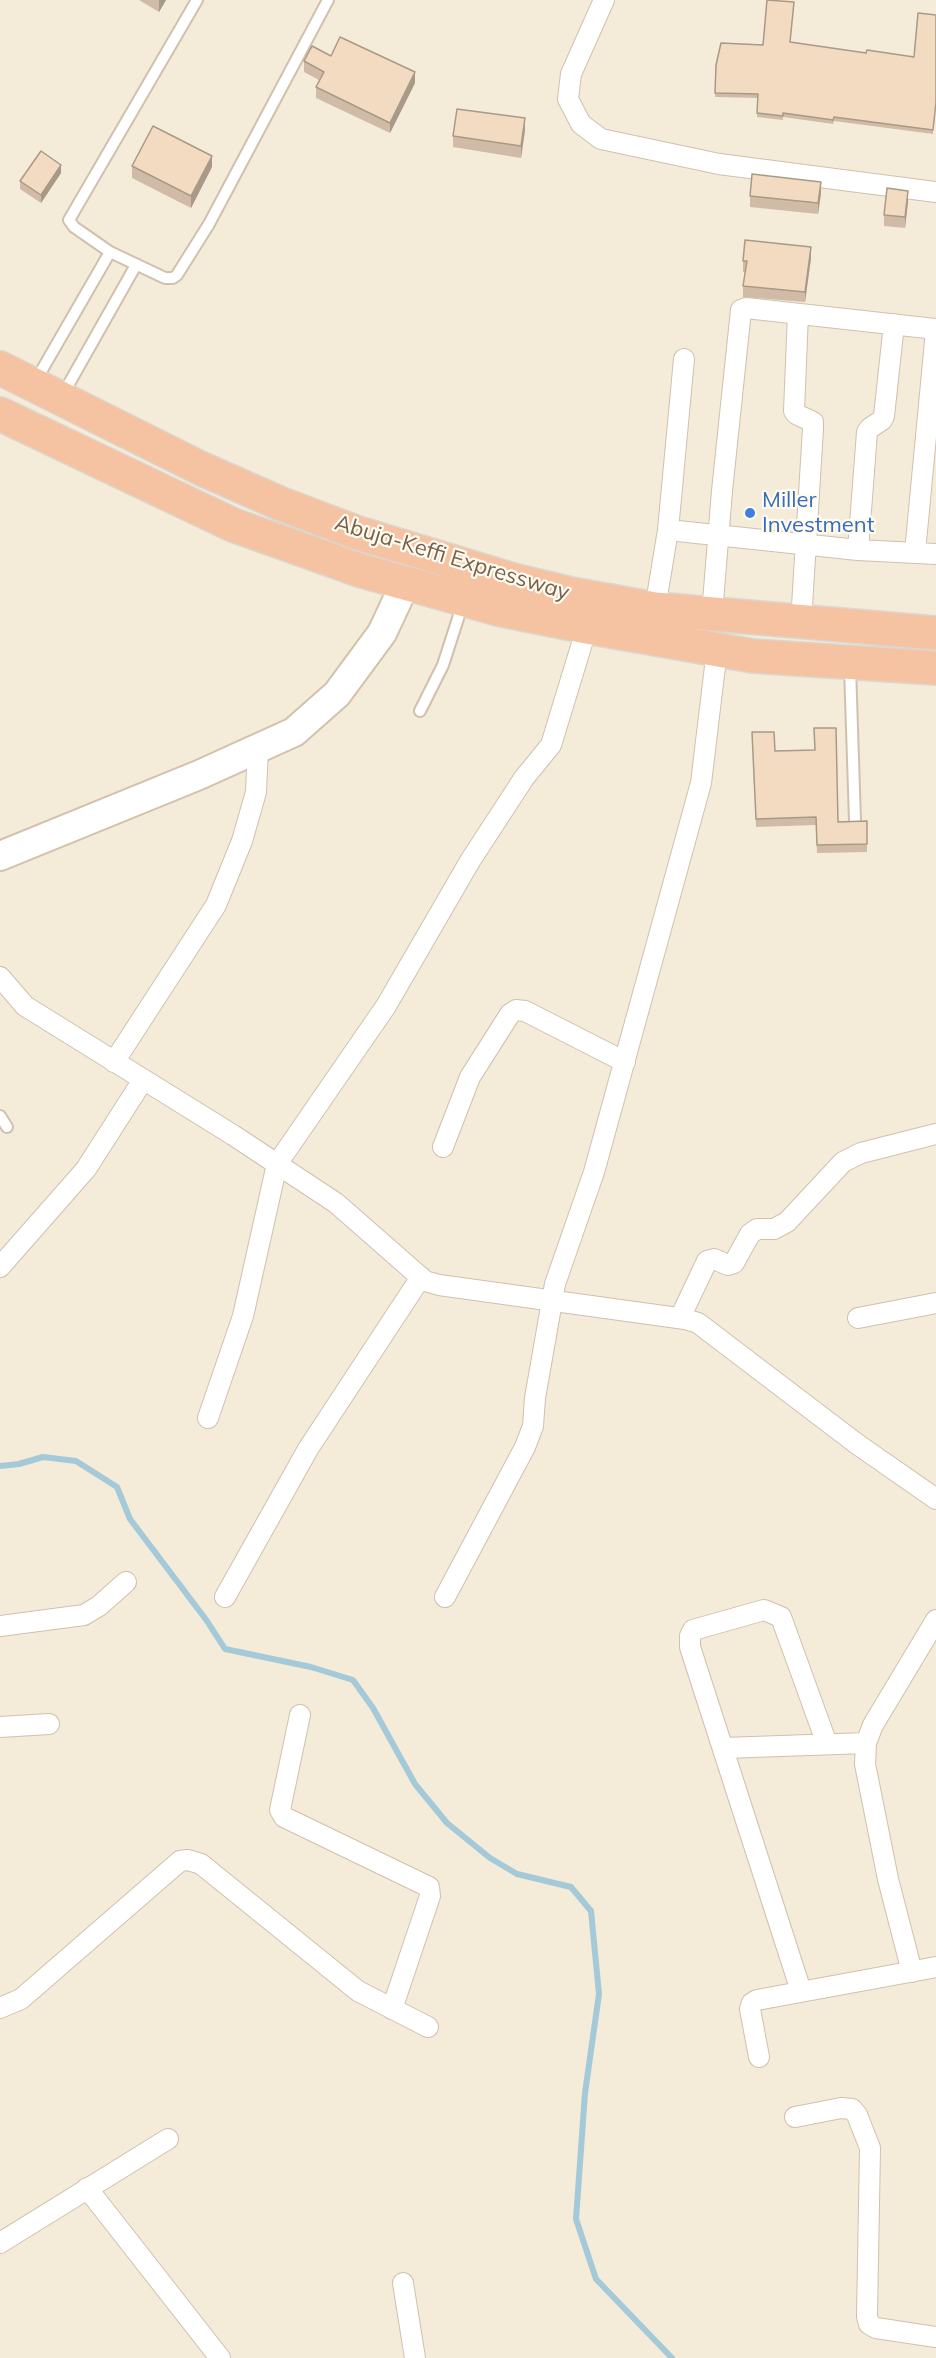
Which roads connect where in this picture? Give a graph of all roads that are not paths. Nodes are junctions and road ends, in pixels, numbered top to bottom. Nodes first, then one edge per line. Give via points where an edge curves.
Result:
1 (197, 0) edge
2 (328, 0) edge
3 (604, 0) edge
4 (936, 192) edge
5 (110, 252) junction
6 (136, 265) junction
7 (798, 314) junction
8 (894, 324) junction
9 (936, 330) edge
10 (684, 359) dead end
11 (0, 368) edge
12 (47, 392) junction
13 (0, 414) edge
14 (668, 530) junction
15 (718, 536) junction
16 (806, 545) junction
17 (858, 550) junction
18 (915, 552) junction
19 (936, 554) edge
20 (405, 584) junction
21 (464, 600) junction
22 (655, 609) junction
23 (712, 614) junction
24 (760, 618) junction
25 (801, 622) junction
26 (836, 626) junction
27 (587, 627) junction
28 (936, 633) edge
29 (717, 650) junction
30 (753, 656) junction
31 (840, 663) junction
32 (936, 668) edge
33 (420, 711) dead end
34 (258, 748) junction
35 (855, 821) edge
36 (0, 856) edge
37 (0, 976) edge
38 (114, 1062) junction
39 (625, 1062) junction
40 (143, 1080) junction
41 (0, 1116) edge
42 (7, 1127) dead end
43 (936, 1134) edge
44 (443, 1147) dead end
45 (277, 1164) junction
46 (0, 1268) edge
47 (421, 1277) junction
48 (552, 1300) junction
49 (936, 1303) edge
50 (680, 1318) junction
51 (858, 1318) dead end
52 (208, 1418) dead end
53 (936, 1499) edge
54 (126, 1582) dead end
55 (225, 1597) dead end
56 (445, 1597) dead end
57 (936, 1620) edge
58 (0, 1626) edge
59 (300, 1715) dead end
60 (49, 1724) dead end
61 (0, 1727) edge
62 (866, 1743) junction
63 (827, 1744) junction
64 (724, 1748) junction
65 (936, 1967) edge
66 (912, 1972) junction
67 (801, 1991) junction
68 (0, 2008) edge
69 (392, 2009) junction
70 (428, 2027) dead end
71 (759, 2057) dead end
72 (795, 2117) dead end
73 (168, 2139) dead end
74 (87, 2188) junction
75 (0, 2243) edge
76 (403, 2283) dead end
77 (936, 2337) edge
78 (219, 2358) edge
79 (415, 2358) edge

1 - 5 lane via 69,220 74,228
2 - 6 lane via 244,161 177,275 165,278
3 - 4 street via 571,74 568,99 581,124 601,139 719,165
5 - 6 lane
5 - 12 lane
6 - 12 lane
7 - 8 street
7 - 15 street via 741,310
7 - 16 street via 794,411 813,422
8 - 9 street
8 - 17 street via 884,416 867,432
9 - 18 street
10 - 14 street
11 - 12 highway, Abuja-Keffi Expressway
12 - 22 highway, Abuja-Keffi Expressway via 200,468 358,533 513,580
13 - 20 highway, Abuja-Keffi Expressway via 234,525
14 - 15 street
14 - 22 street
15 - 16 street
15 - 23 street
16 - 17 street
16 - 25 street
17 - 18 street
18 - 19 street
20 - 21 highway, Abuja-Keffi Expressway
20 - 34 street via 382,633 337,694 294,732
21 - 27 highway, Abuja-Keffi Expressway
21 - 33 lane via 443,665
22 - 23 highway, Abuja-Keffi Expressway
23 - 24 highway, Abuja-Keffi Expressway
24 - 25 highway, Abuja-Keffi Expressway
24 - 30 highway via 762,633
25 - 26 highway, Abuja-Keffi Expressway
26 - 28 highway, Abuja-Keffi Expressway
26 - 31 highway via 828,642
27 - 29 highway, Abuja-Keffi Expressway
27 - 45 street via 552,745 518,787 386,1006
29 - 30 highway, Abuja-Keffi Expressway
29 - 39 street via 701,783
30 - 31 highway, Abuja-Keffi Expressway
31 - 32 highway, Abuja-Keffi Expressway
31 - 35 lane
34 - 36 street
34 - 38 street via 256,792 242,841 216,905
37 - 38 street via 25,1006
38 - 40 street
39 - 44 street via 516,1010 470,1077
39 - 48 street
40 - 45 street
40 - 46 street via 86,1169
41 - 42 lane
43 - 50 street via 861,1153 843,1162 787,1222 750,1234 734,1263 707,1261
45 - 47 street via 336,1203
45 - 52 street via 243,1316
47 - 48 street via 439,1285
47 - 55 street via 308,1449
48 - 50 street
48 - 56 street via 533,1426
49 - 51 street
50 - 53 street via 698,1323
54 - 58 street via 84,1615
57 - 62 street
59 - 69 street via 280,1810 284,1817 429,1887 430,1896
60 - 61 street
62 - 63 street
62 - 66 street via 865,1764
63 - 64 street
63 - 64 street via 781,1617 764,1610 693,1630 690,1636 690,1647
64 - 67 street
65 - 66 street
66 - 67 street
67 - 71 street via 753,2003 750,2009
68 - 69 street via 21,1999 180,1862 189,1860 201,1864 357,1991
69 - 70 street
72 - 77 street via 842,2108 852,2109 857,2115 870,2148 869,2324
73 - 74 street
74 - 75 street
74 - 78 street
76 - 79 street

